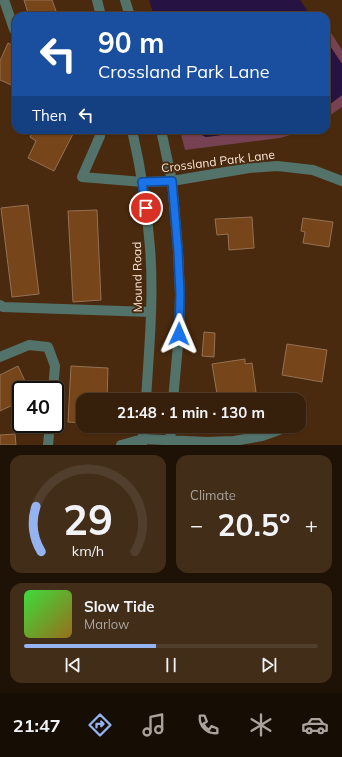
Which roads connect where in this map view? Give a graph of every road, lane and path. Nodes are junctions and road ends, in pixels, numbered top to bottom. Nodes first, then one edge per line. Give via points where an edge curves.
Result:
1 (4, 0) edge
2 (97, 0) edge
3 (125, 0) edge
4 (100, 12) edge
5 (129, 12) edge
6 (12, 23) edge
7 (99, 134) edge
8 (133, 134) edge
9 (162, 134) edge
10 (172, 181) junction
11 (342, 181) edge
12 (142, 182) junction
13 (0, 305) edge
14 (151, 312) junction
15 (0, 357) edge
16 (54, 381) edge
17 (147, 393) edge
18 (174, 393) edge
19 (49, 433) edge
20 (171, 433) edge
21 (270, 433) edge
22 (142, 442) edge
23 (170, 443) edge
24 (48, 445) edge
25 (122, 445) edge

1 - 6 street
2 - 4 street
3 - 5 street
7 - 12 street, Crossland Park Lane via 82,177
8 - 12 street, Mound Road
9 - 10 street
10 - 11 street, Crossland Park Lane via 277,166 313,170
10 - 12 street, Crossland Park Lane
10 - 18 street via 180,294
12 - 14 street, Mound Road via 150,248
13 - 14 street
14 - 17 street, Mound Road
15 - 16 street via 29,345 48,347 55,366
19 - 24 street
20 - 23 street
21 - 23 street via 234,441
22 - 23 street
22 - 25 street

